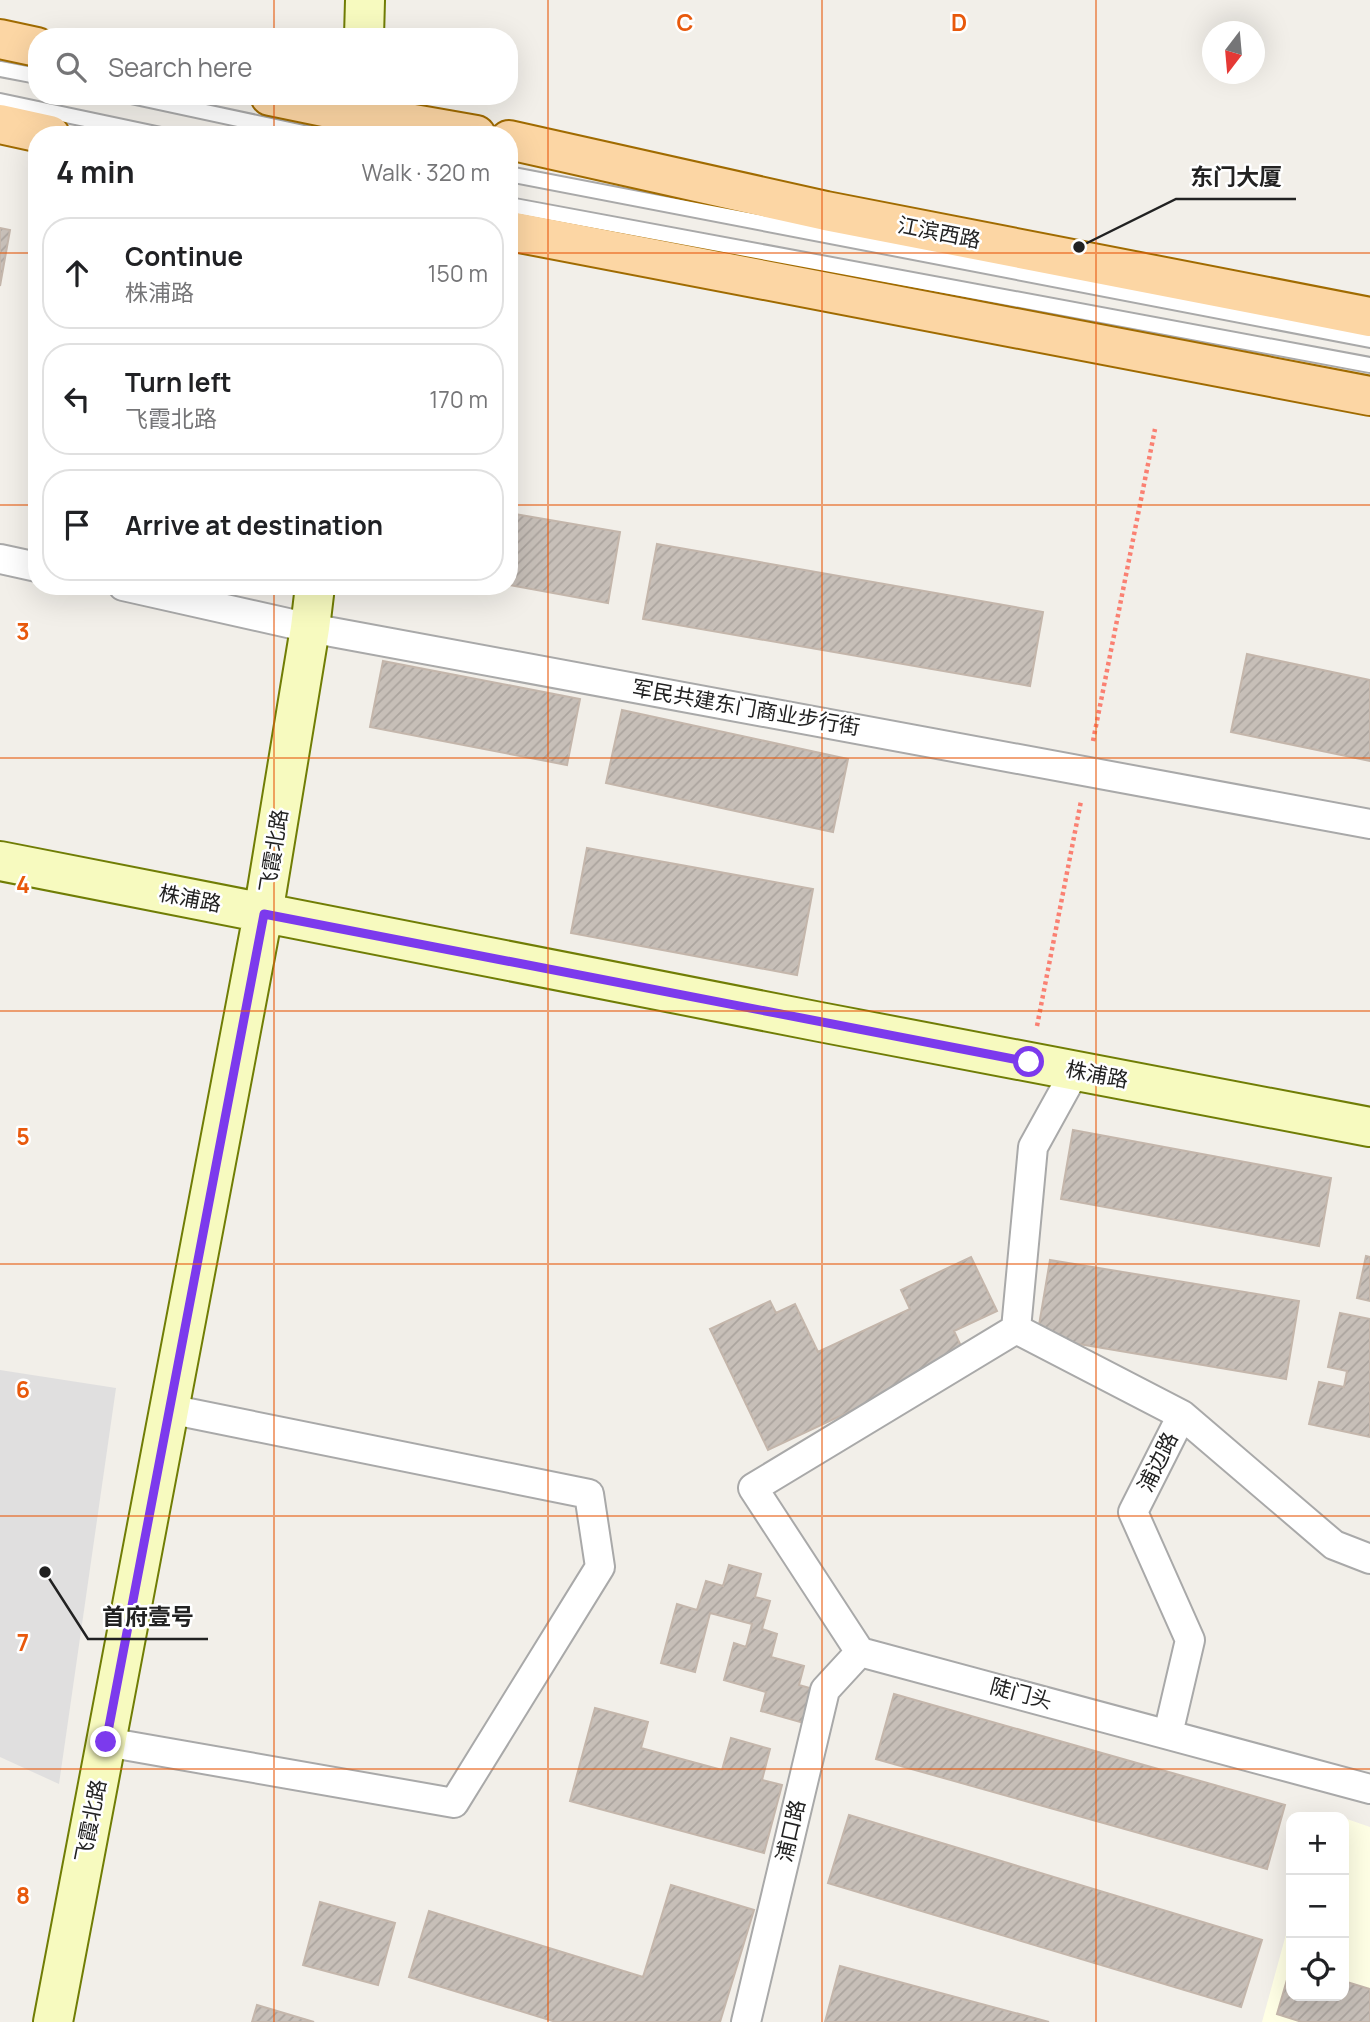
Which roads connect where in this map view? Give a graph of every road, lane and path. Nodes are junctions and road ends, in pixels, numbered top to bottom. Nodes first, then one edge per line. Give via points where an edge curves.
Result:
1 (365, 0) edge
2 (364, 28) edge
3 (0, 40) edge
4 (28, 45) edge
5 (0, 69) edge
6 (28, 74) edge
7 (0, 101) edge
8 (173, 105) edge
9 (311, 105) edge
10 (362, 116) edge
11 (0, 124) edge
12 (118, 126) edge
13 (271, 126) edge
14 (422, 126) edge
15 (28, 130) edge
16 (518, 142) edge
17 (518, 176) edge
18 (518, 207) edge
19 (518, 233) edge
20 (1370, 317) edge
21 (1370, 340) edge
22 (1370, 365) edge
23 (1370, 396) edge
24 (0, 559) edge
25 (28, 565) edge
26 (163, 595) edge
27 (314, 595) edge
28 (310, 628) junction
29 (1370, 824) edge
30 (0, 861) edge
31 (264, 914) junction
32 (1075, 1071) junction
33 (1370, 1127) edge
34 (1016, 1329) junction
35 (169, 1409) junction
36 (1182, 1415) junction
37 (1370, 1559) edge
38 (860, 1652) junction
39 (1168, 1734) junction
40 (106, 1742) junction
41 (1370, 1789) edge
42 (53, 2022) edge
43 (746, 2022) edge

1 - 2 street
3 - 4 main road
5 - 6 lane
7 - 12 lane
8 - 13 lane
9 - 10 main road
10 - 14 main road
11 - 15 main road
16 - 20 main road, 江滨西路 via 826,211
17 - 21 lane
18 - 22 lane
19 - 23 main road
24 - 25 street
26 - 28 street, 军民共建东门商业步行街
27 - 28 street, 飞霞北路
28 - 29 street, 军民共建东门商业步行街
28 - 31 street, 飞霞北路
30 - 31 street, 株浦路
31 - 32 street, 株浦路
31 - 35 street, 飞霞北路
32 - 33 street, 株浦路
32 - 34 street via 1034,1147
34 - 36 street
34 - 38 street via 753,1488
35 - 40 street, 飞霞北路
35 - 40 street via 589,1494 600,1567 454,1803
36 - 37 street, 浦边路 via 1334,1545
36 - 39 street, 浦边路 via 1133,1512 1189,1640
38 - 39 street, 陡门头
38 - 43 street, 浦口路 via 825,1690
39 - 41 street, 陡门头
40 - 42 street, 飞霞北路

